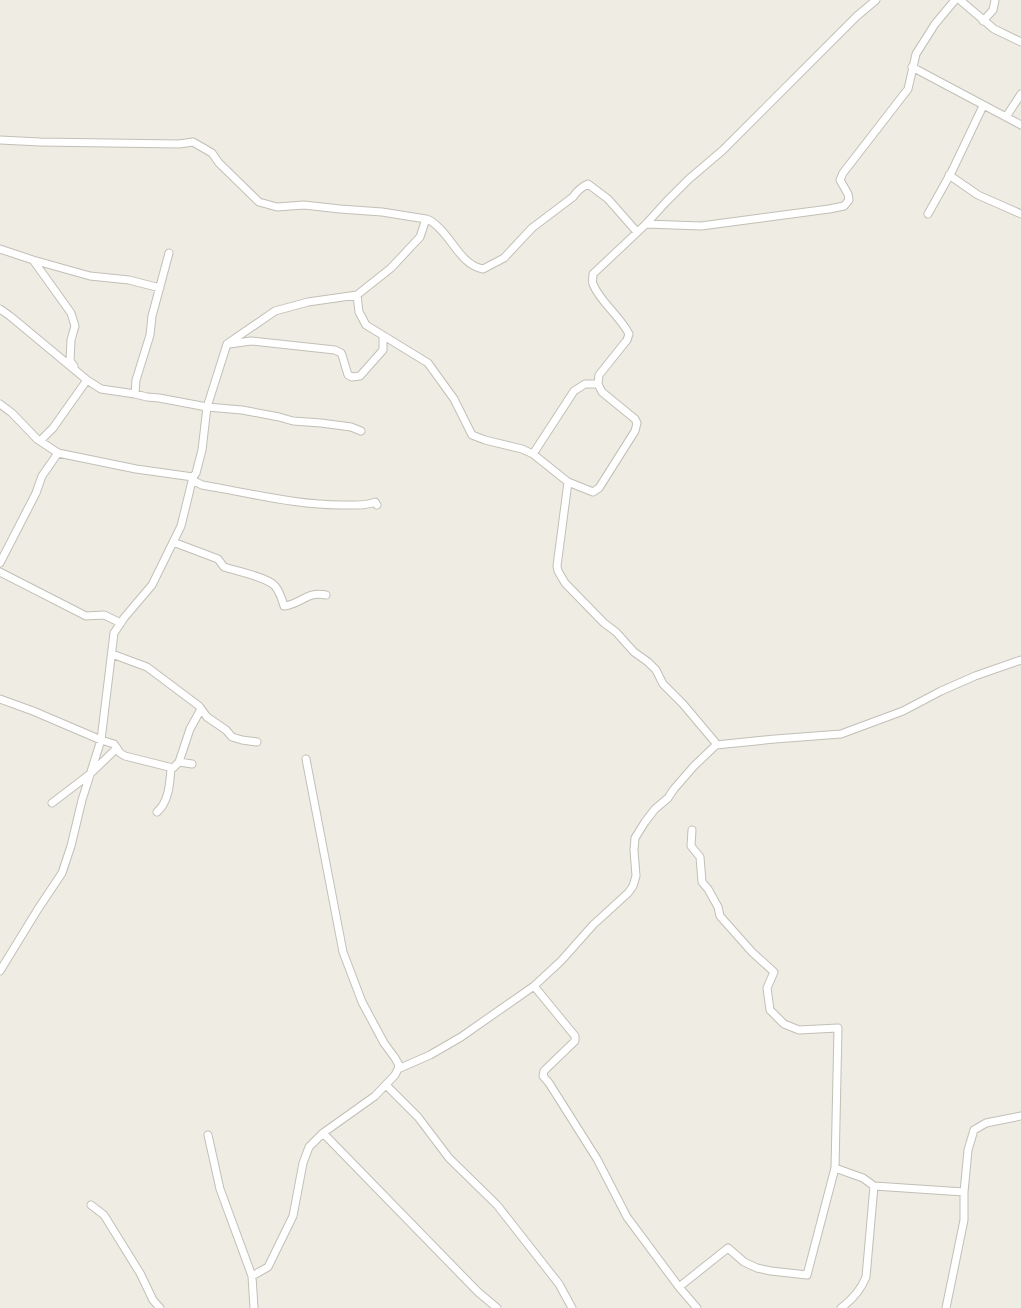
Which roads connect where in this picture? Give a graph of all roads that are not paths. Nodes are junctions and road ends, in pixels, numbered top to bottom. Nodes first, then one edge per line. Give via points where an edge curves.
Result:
1 (876, 0) edge
2 (955, 0) edge
3 (960, 0) edge
4 (995, 0) edge
5 (983, 21) junction
6 (1021, 42) edge
7 (912, 67) junction
8 (1021, 94) edge
9 (983, 106) junction
10 (1006, 117) junction
11 (1021, 126) edge
12 (0, 140) edge
13 (949, 175) junction
14 (928, 214) dead end
15 (1021, 214) edge
16 (426, 219) junction
17 (646, 224) junction
18 (637, 232) junction
19 (0, 249) edge
20 (168, 253) dead end
21 (33, 260) junction
22 (160, 288) junction
23 (357, 294) junction
24 (0, 309) edge
25 (383, 336) junction
26 (227, 344) junction
27 (77, 372) junction
28 (88, 380) junction
29 (598, 384) junction
30 (135, 394) junction
31 (0, 404) edge
32 (207, 408) junction
33 (361, 430) dead end
34 (40, 441) junction
35 (58, 453) junction
36 (533, 454) junction
37 (193, 477) junction
38 (568, 482) junction
39 (377, 505) dead end
40 (173, 542) junction
41 (0, 563) edge
42 (0, 572) edge
43 (326, 595) dead end
44 (121, 623) junction
45 (112, 654) junction
46 (1021, 660) edge
47 (0, 699) edge
48 (201, 709) junction
49 (101, 740) junction
50 (257, 742) dead end
51 (716, 745) junction
52 (117, 748) junction
53 (306, 759) dead end
54 (179, 762) junction
55 (192, 764) dead end
56 (171, 768) junction
57 (90, 774) junction
58 (52, 803) dead end
59 (156, 812) dead end
60 (692, 830) dead end
61 (0, 971) edge
62 (534, 986) junction
63 (398, 1069) junction
64 (386, 1085) junction
65 (1021, 1116) edge
66 (324, 1133) junction
67 (208, 1135) dead end
68 (835, 1168) junction
69 (874, 1186) junction
70 (964, 1192) junction
71 (91, 1205) dead end
72 (252, 1276) junction
73 (679, 1287) junction
74 (160, 1308) edge
75 (254, 1308) edge
76 (497, 1308) edge
77 (572, 1308) edge
78 (697, 1308) edge
79 (842, 1308) edge
80 (946, 1308) edge

1 - 17 street via 689,179
2 - 7 street via 935,24 916,54
3 - 5 street
4 - 5 street via 993,10
5 - 6 street
7 - 9 street
7 - 17 street via 908,89 843,173 840,180 849,200 844,206 701,226
8 - 10 street
9 - 10 street
9 - 13 street
10 - 11 street
12 - 16 street via 179,144 193,142 212,153 218,163 259,202 277,207 304,205
13 - 14 street
13 - 15 street via 978,194
16 - 18 street via 444,231 465,260 472,266 483,269 504,258 532,228 574,198 577,191 588,184 608,199
16 - 23 street via 420,237 391,268
17 - 18 street
18 - 29 street via 593,274 593,283 599,294 629,334 599,375
19 - 21 street
20 - 22 street
21 - 22 street via 90,276 129,280
21 - 27 street via 71,313 75,326 70,361
22 - 30 street via 152,316 150,336 136,380
23 - 25 street via 366,326
23 - 26 street via 308,302 275,311
24 - 27 street
25 - 26 street via 383,350 360,376 355,377 348,375 341,352 335,350 250,342
25 - 36 street via 428,363 454,398 472,435
26 - 32 street
27 - 28 street
28 - 30 street via 101,389
28 - 34 street via 53,428
29 - 36 street via 585,384 574,391
29 - 38 street via 602,392 636,419 636,431 599,488 593,492
30 - 32 street
31 - 34 street
32 - 33 street via 242,410 293,421
32 - 37 street via 202,450
34 - 35 street
35 - 37 street via 136,469
35 - 41 street via 42,476
36 - 38 street
37 - 39 street via 194,481 202,485 252,495 314,504 375,502
37 - 40 street via 181,526
38 - 51 street via 558,571 565,583 604,623 656,670 663,684
40 - 43 street via 218,559 224,567 244,572 274,585 284,606 292,605 311,594
40 - 44 street via 152,585
42 - 44 street via 86,616 104,615
44 - 45 street via 114,633
45 - 48 street via 147,667
45 - 49 street
46 - 51 street via 941,691 904,711 841,734
47 - 49 street
48 - 50 street via 232,737
48 - 54 street via 190,729
49 - 52 street via 114,744
49 - 57 street
51 - 62 street via 655,809 635,838 636,876 628,893
52 - 56 street via 125,756
52 - 57 street
53 - 63 street via 343,952 362,1002 399,1065
54 - 55 street
54 - 56 street
56 - 59 street via 167,795 161,808
57 - 58 street
57 - 61 street via 62,873
60 - 68 street via 691,846 700,857 702,882 718,907 720,916 774,972 767,988 770,1010 784,1024 799,1030 838,1028
62 - 63 street via 461,1037 430,1055
62 - 73 street via 575,1036 575,1041 544,1071 543,1076 597,1159 627,1217
63 - 64 street
64 - 66 street
64 - 77 street via 418,1117 449,1158 497,1205 558,1284
65 - 70 street via 986,1123 974,1130 968,1150
66 - 72 street via 309,1148 303,1163 293,1216 268,1267
66 - 76 street via 478,1292
67 - 72 street via 220,1189
68 - 69 street via 863,1178
68 - 73 street via 808,1275 757,1268 744,1262 728,1248
69 - 70 street
69 - 79 street via 866,1277 853,1299
70 - 80 street via 964,1220
71 - 74 street via 104,1215
72 - 75 street
73 - 78 street

